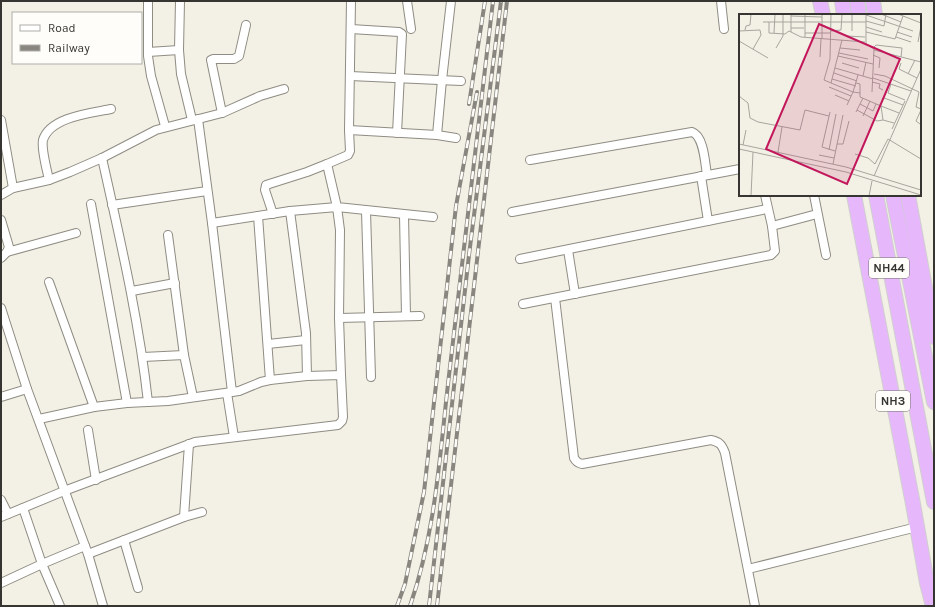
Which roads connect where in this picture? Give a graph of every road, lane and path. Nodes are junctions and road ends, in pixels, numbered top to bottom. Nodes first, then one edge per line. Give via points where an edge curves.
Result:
1 (148, 1) edge
2 (180, 1) edge
3 (351, 1) edge
4 (407, 1) edge
5 (451, 1) edge
6 (721, 1) edge
7 (820, 1) edge
8 (842, 1) edge
9 (857, 1) edge
10 (873, 1) edge
11 (823, 14) edge
12 (844, 14) edge
13 (859, 14) edge
14 (875, 14) edge
15 (246, 25) dead end
16 (351, 29) junction
17 (411, 29) dead end
18 (724, 29) dead end
19 (179, 50) junction
20 (148, 52) junction
21 (350, 76) junction
22 (399, 78) junction
23 (442, 80) junction
24 (461, 81) dead end
25 (284, 89) dead end
26 (111, 109) dead end
27 (222, 113) junction
28 (195, 119) junction
29 (1, 120) edge
30 (165, 126) junction
31 (349, 130) junction
32 (397, 133) junction
33 (437, 135) junction
34 (456, 138) dead end
35 (102, 158) junction
36 (530, 160) dead end
37 (327, 164) junction
38 (739, 169) edge
39 (704, 175) junction
40 (49, 180) junction
41 (13, 188) junction
42 (207, 191) junction
43 (1, 195) edge
44 (765, 196) edge
45 (814, 196) edge
46 (854, 196) edge
47 (876, 196) edge
48 (893, 196) edge
49 (908, 196) edge
50 (91, 204) dead end
51 (112, 205) junction
52 (337, 207) junction
53 (767, 209) junction
54 (290, 211) junction
55 (366, 211) junction
56 (512, 212) dead end
57 (272, 214) junction
58 (817, 214) junction
59 (404, 215) junction
60 (258, 216) junction
61 (433, 217) dead end
62 (1, 220) edge
63 (708, 221) junction
64 (212, 223) junction
65 (772, 226) junction
66 (76, 233) dead end
67 (168, 235) dead end
68 (568, 250) junction
69 (4, 255) edge
70 (826, 255) dead end
71 (520, 259) dead end
72 (50, 282) dead end
73 (175, 283) junction
74 (132, 292) junction
75 (575, 294) junction
76 (555, 298) junction
77 (523, 304) dead end
78 (1, 308) edge
79 (406, 316) junction
80 (420, 316) dead end
81 (370, 317) junction
82 (339, 318) junction
83 (934, 337) edge
84 (306, 340) junction
85 (268, 344) junction
86 (184, 355) junction
87 (143, 357) junction
88 (340, 375) junction
89 (307, 376) junction
90 (371, 377) dead end
91 (270, 380) junction
92 (27, 389) junction
93 (229, 392) junction
94 (1, 397) edge
95 (193, 397) junction
96 (148, 402) junction
97 (934, 402) edge
98 (127, 403) junction
99 (94, 407) junction
100 (39, 419) junction
101 (897, 421) junction
102 (88, 430) dead end
103 (234, 437) junction
104 (189, 444) junction
105 (927, 471) junction
106 (96, 480) junction
107 (64, 491) junction
108 (1, 500) edge
109 (934, 502) edge
110 (23, 508) junction
111 (202, 512) dead end
112 (4, 515) edge
113 (184, 517) junction
114 (917, 527) junction
115 (124, 540) junction
116 (86, 550) junction
117 (42, 564) junction
118 (748, 569) junction
119 (1, 583) edge
120 (138, 588) dead end
121 (60, 606) edge
122 (103, 606) edge
123 (755, 606) edge
124 (933, 606) edge

1 - 20 street
2 - 19 street
3 - 16 street
4 - 17 street
5 - 23 street
6 - 18 street
7 - 11 highway
8 - 12 highway
9 - 13 highway
10 - 14 highway
15 - 27 street via 239,56 234,59 211,60
16 - 21 street
16 - 22 street via 402,34
19 - 20 street
19 - 28 street via 181,74
20 - 30 street via 151,76
21 - 22 street
21 - 31 street
22 - 23 street
22 - 32 street
23 - 24 street
23 - 33 street
25 - 27 street via 260,96
26 - 40 street via 72,117 50,129 43,141
27 - 28 street
28 - 30 street
28 - 42 street
29 - 41 street
30 - 35 street
31 - 32 street
31 - 37 street via 349,154
32 - 33 street
33 - 34 street
35 - 40 street
35 - 51 street
36 - 39 street via 692,132 700,139
37 - 52 street
37 - 57 street via 266,185
38 - 39 street
39 - 56 street
39 - 63 street
40 - 41 street
41 - 43 street
42 - 51 street
42 - 64 street
44 - 53 street
45 - 58 street
46 - 101 highway, NH3
47 - 105 highway, NH44
48 - 97 highway, NH44
49 - 83 highway
50 - 98 street
51 - 74 street
52 - 54 street
52 - 55 street
52 - 82 street via 340,230
53 - 63 street
53 - 65 street
54 - 57 street
54 - 84 street
55 - 59 street
55 - 81 street
57 - 60 street
58 - 65 street
58 - 70 street
59 - 61 street
59 - 79 street
60 - 64 street
60 - 85 street
62 - 69 street via 8,245
63 - 68 street
64 - 93 street
65 - 75 street via 775,251 771,256
66 - 69 street
67 - 73 street
68 - 71 street
68 - 75 street
72 - 99 street
73 - 74 street
73 - 86 street
74 - 87 street
75 - 76 street
76 - 77 street
76 - 118 street via 576,461 582,464 711,440 718,442 724,453
78 - 92 street
79 - 80 street
79 - 81 street
81 - 82 street
81 - 90 street
82 - 88 street
84 - 85 street
84 - 89 street
85 - 91 street
86 - 87 street
86 - 95 street
87 - 96 street
88 - 89 street
88 - 103 street via 343,417 341,424
89 - 91 street
91 - 93 street via 247,389
92 - 94 street
92 - 100 street
93 - 95 street
93 - 103 street
95 - 96 street
96 - 98 street
98 - 99 street
99 - 100 street
100 - 107 street
101 - 105 highway
101 - 114 highway, NH3
102 - 106 street
103 - 104 street
104 - 106 street
104 - 113 street
105 - 109 highway, NH44
106 - 107 street
107 - 110 street
107 - 116 street
108 - 112 street
110 - 112 street
110 - 117 street
111 - 113 street
113 - 115 street
114 - 118 street
114 - 124 highway, NH3
115 - 116 street
115 - 120 street
116 - 117 street
116 - 122 street
117 - 119 street
117 - 121 street
118 - 123 street

